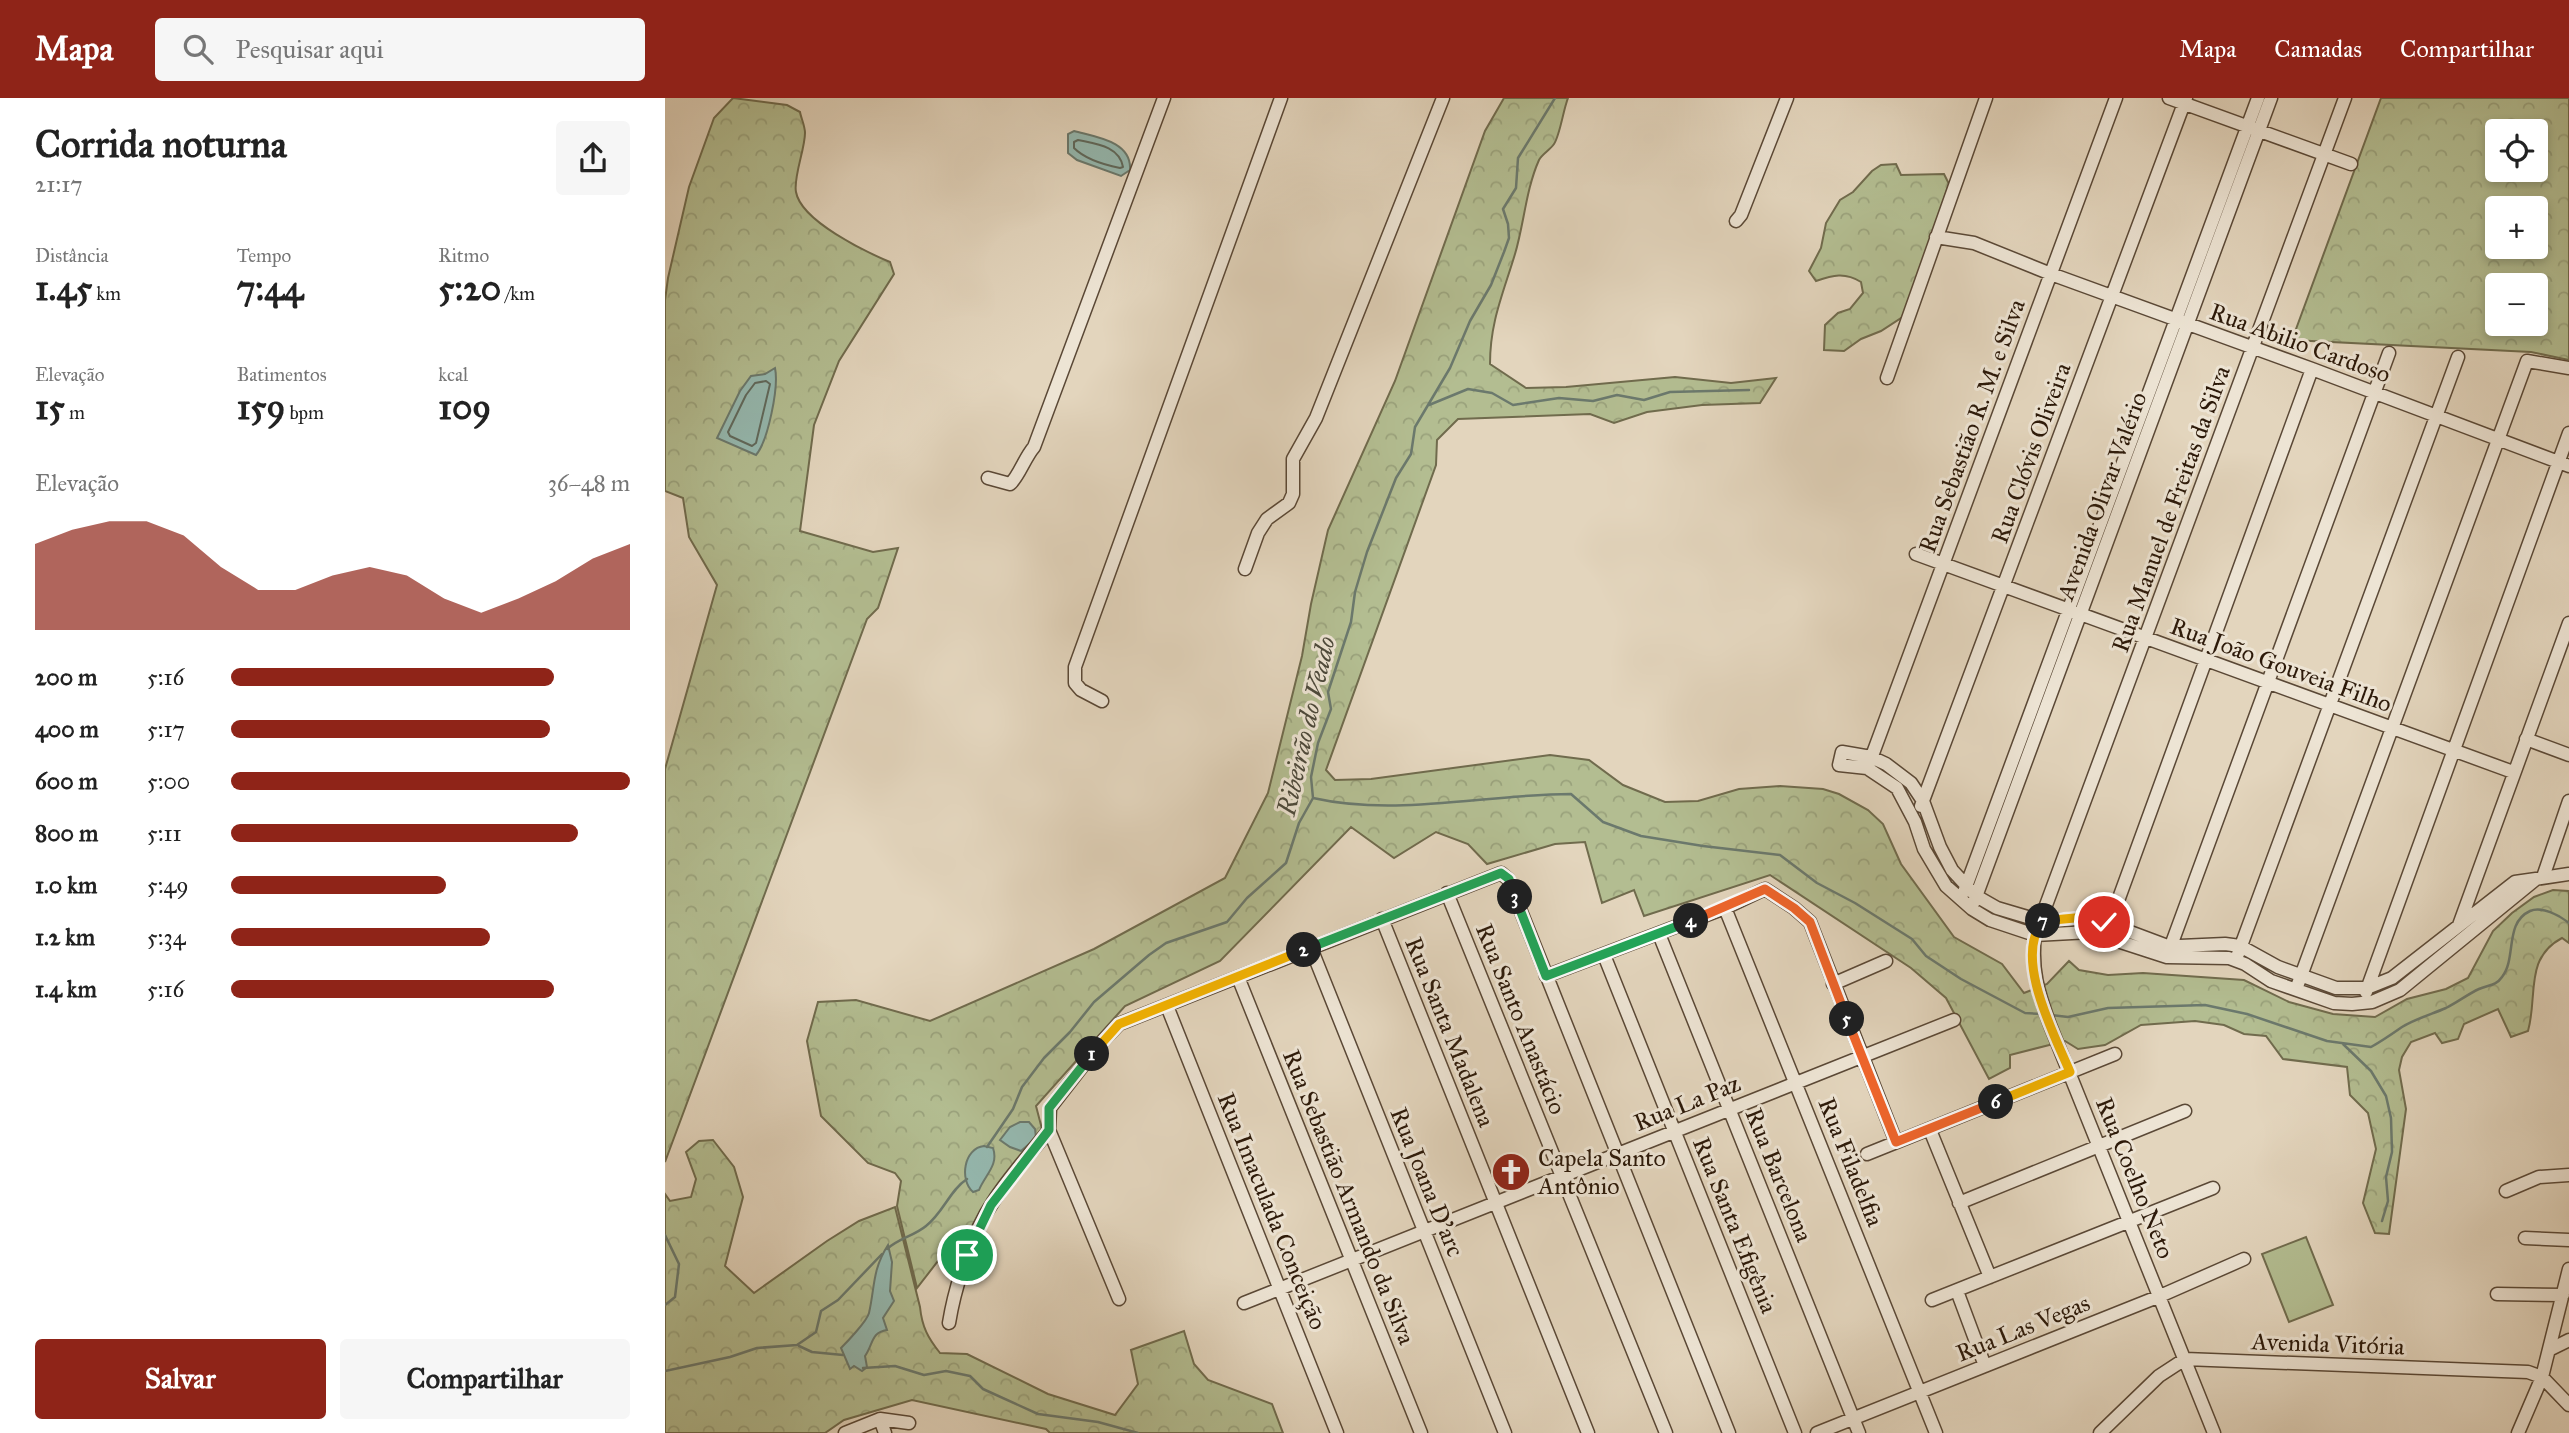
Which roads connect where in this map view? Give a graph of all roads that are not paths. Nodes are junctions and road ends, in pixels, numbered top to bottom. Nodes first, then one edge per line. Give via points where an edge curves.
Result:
1 (1164, 98) edge
2 (1281, 98) edge
3 (1444, 98) edge
4 (1787, 98) edge
5 (1986, 98) edge
6 (2116, 98) edge
7 (2169, 98) edge
8 (2258, 98) edge
9 (2271, 98) edge
10 (2345, 98) edge
11 (2185, 101) edge
12 (2253, 129) junction
13 (2324, 156) junction
14 (2351, 164) dead end
15 (1736, 222) dead end
16 (1936, 237) junction
17 (2051, 274) junction
18 (2112, 296) junction
19 (2181, 322) junction
20 (2253, 348) junction
21 (2389, 353) dead end
22 (2458, 357) dead end
23 (2312, 369) junction
24 (2569, 369) edge
25 (1887, 378) dead end
26 (2375, 393) junction
27 (2436, 416) junction
28 (2569, 433) edge
29 (2497, 439) junction
30 (2563, 464) edge
31 (988, 478) dead end
32 (1916, 554) dead end
33 (1943, 564) junction
34 (1245, 569) dead end
35 (2004, 586) junction
36 (2075, 610) junction
37 (2569, 623) edge
38 (2145, 638) junction
39 (2206, 660) junction
40 (2269, 683) junction
41 (1103, 701) dead end
42 (2329, 705) junction
43 (2391, 727) junction
44 (2526, 739) junction
45 (2452, 750) junction
46 (2569, 755) edge
47 (1869, 763) junction
48 (1839, 765) dead end
49 (2513, 772) junction
50 (1923, 801) junction
51 (2569, 801) edge
52 (1915, 822) junction
53 (2569, 874) edge
54 (2540, 878) junction
55 (1966, 887) junction
56 (1447, 893) junction
57 (1961, 900) junction
58 (1974, 903) junction
59 (1725, 908) junction
60 (1383, 919) junction
61 (2041, 920) junction
62 (2459, 925) junction
63 (2107, 930) junction
64 (1659, 934) junction
65 (2035, 935) junction
66 (2240, 946) junction
67 (1311, 948) junction
68 (2451, 950) junction
69 (2169, 951) junction
70 (1604, 955) junction
71 (1886, 961) dead end
72 (2236, 961) junction
73 (1546, 976) junction
74 (2300, 976) junction
75 (1238, 977) junction
76 (1833, 984) junction
77 (2367, 988) junction
78 (2295, 990) junction
79 (2364, 1003) junction
80 (1167, 1006) junction
81 (1954, 1020) dead end
82 (2115, 1054) dead end
83 (1861, 1057) junction
84 (2070, 1072) junction
85 (1797, 1083) junction
86 (1730, 1109) junction
87 (2186, 1111) dead end
88 (1049, 1130) junction
89 (1674, 1130) junction
90 (1930, 1130) junction
91 (1896, 1142) junction
92 (2098, 1145) junction
93 (1618, 1153) junction
94 (1867, 1154) dead end
95 (1562, 1175) junction
96 (2569, 1175) edge
97 (2213, 1188) dead end
98 (2506, 1191) dead end
99 (1496, 1203) junction
100 (1959, 1203) junction
101 (2129, 1223) junction
102 (1425, 1233) junction
103 (2525, 1238) dead end
104 (2569, 1240) edge
105 (2244, 1259) dead end
106 (1352, 1262) junction
107 (2569, 1269) edge
108 (1990, 1277) junction
109 (1281, 1290) junction
110 (1957, 1291) junction
111 (2497, 1294) dead end
112 (2563, 1295) junction
113 (2159, 1296) junction
114 (1119, 1299) dead end
115 (1931, 1300) dead end
116 (1244, 1303) dead end
117 (949, 1323) dead end
118 (2569, 1340) edge
119 (2551, 1349) junction
120 (2186, 1359) junction
121 (1985, 1366) junction
122 (2542, 1377) junction
123 (1919, 1392) junction
124 (2569, 1405) edge
125 (1853, 1418) junction
126 (880, 1419) junction
127 (909, 1423) dead end
128 (845, 1433) edge
129 (885, 1433) edge
130 (1337, 1433) edge
131 (1421, 1433) edge
132 (1505, 1433) edge
133 (1588, 1433) edge
134 (1666, 1433) edge
135 (1728, 1433) edge
136 (1795, 1433) edge
137 (1817, 1433) edge
138 (1859, 1433) edge
139 (1936, 1433) edge
140 (2100, 1433) edge
141 (2214, 1433) edge
142 (2518, 1433) edge

1 - 31 street via 1034,446 1015,481 1010,484
2 - 41 street via 1075,667 1075,683
3 - 34 street via 1316,418 1293,459 1293,494 1258,534
4 - 15 street
5 - 16 street
6 - 17 street, Rua Sebastião R. M. e Silva
7 - 11 street
8 - 12 street
9 - 12 street
10 - 13 street, Rua Manuel de Freitas da Silva
11 - 12 street
11 - 18 street, Rua Clóvis Oliveira
12 - 13 street
12 - 19 street
13 - 14 street
13 - 20 street, Rua Manuel de Freitas da Silva
16 - 17 street, Rua Abilio Cardoso via 1974,243
16 - 25 street
17 - 18 street, Rua Abilio Cardoso
17 - 33 street, Rua Sebastião R. M. e Silva
18 - 19 street, Rua Abilio Cardoso
18 - 35 street, Rua Clóvis Oliveira
19 - 20 street, Rua Abilio Cardoso
19 - 36 street
20 - 23 street, Rua Abilio Cardoso
20 - 38 street, Rua Manuel de Freitas da Silva
21 - 26 street
22 - 27 street
23 - 26 street, Rua Abilio Cardoso
23 - 39 street
24 - 29 street via 2527,361
26 - 27 street, Rua Abilio Cardoso
26 - 40 street
27 - 29 street, Rua Abilio Cardoso
27 - 42 street
28 - 30 street
29 - 30 street, Rua Abilio Cardoso
29 - 43 street
30 - 45 street
32 - 33 street, Rua João Gouveia Filho
33 - 35 street, Rua João Gouveia Filho
33 - 47 street, Rua Sebastião R. M. e Silva
35 - 36 street, Rua João Gouveia Filho
35 - 50 street, Rua Clóvis Oliveira
36 - 38 street, Rua João Gouveia Filho
36 - 55 street
36 - 58 street, Avenida Olivar Valério
37 - 44 street
38 - 39 street, Rua João Gouveia Filho
38 - 61 street, Rua Manuel de Freitas da Silva
39 - 40 street, Rua João Gouveia Filho
39 - 63 street
40 - 42 street, Rua João Gouveia Filho
40 - 69 street
42 - 43 street, Rua João Gouveia Filho
42 - 66 street
43 - 45 street, Rua João Gouveia Filho
43 - 74 street
44 - 46 street
44 - 49 street
45 - 49 street, Rua João Gouveia Filho
45 - 77 street
47 - 48 street via 1842,752
47 - 50 street via 1905,778
47 - 52 street via 1897,789
49 - 62 street
50 - 52 street, Rua Clóvis Oliveira
50 - 55 street via 1940,847
51 - 54 street
52 - 57 street via 1935,868
53 - 54 street
54 - 62 street via 2515,882
54 - 68 street
55 - 57 street
55 - 58 street
56 - 60 street
56 - 73 street via 1501,873 1509,879
56 - 95 street, Rua Santo Anastácio
57 - 58 street
58 - 61 street
58 - 65 street via 1990,920
59 - 64 street
59 - 76 street via 1765,889 1794,908 1810,922
59 - 85 street, Rua Filadelfia
60 - 67 street
60 - 99 street, Rua Santa Madalena
61 - 63 street via 2085,917
61 - 65 street, Rua Manuel de Freitas da Silva
62 - 68 street
62 - 77 street via 2392,978
63 - 65 street
63 - 69 street
64 - 70 street
64 - 86 street, Rua Barcelona
65 - 84 street, Rua Coelho Neto via 2033,974
66 - 69 street via 2218,944
66 - 72 street
66 - 74 street
67 - 75 street
67 - 102 street, Rua Joana D'arc
68 - 79 street via 2400,990
69 - 72 street
70 - 73 street
70 - 89 street, Rua Santa Efigênia
71 - 76 street
72 - 78 street
73 - 93 street
74 - 77 street via 2336,988
74 - 78 street
75 - 80 street
75 - 106 street, Rua Sebastião Armando da Silva
76 - 83 street
77 - 79 street
78 - 79 street via 2334,1003
80 - 88 street via 1119,1024 1099,1045 1049,1108
80 - 109 street, Rua Imaculada Conceição
81 - 83 street, Rua La Paz
82 - 84 street
83 - 85 street, Rua La Paz
83 - 91 street
84 - 90 street
84 - 92 street, Rua Coelho Neto
85 - 86 street, Rua La Paz
85 - 123 street, Rua Filadelfia
86 - 89 street, Rua La Paz
86 - 125 street, Rua Barcelona
87 - 92 street
88 - 114 street
88 - 117 street via 991,1205 967,1255
89 - 93 street, Rua La Paz
89 - 136 street, Rua Santa Efigênia
90 - 91 street
90 - 100 street
91 - 94 street
92 - 100 street
92 - 101 street, Rua Coelho Neto
93 - 95 street, Rua La Paz
93 - 135 street
95 - 99 street, Rua La Paz
95 - 134 street, Rua Santo Anastácio
96 - 98 street via 2539,1177
97 - 101 street
99 - 102 street, Rua La Paz
99 - 133 street, Rua Santa Madalena
100 - 108 street
101 - 108 street
101 - 113 street, Rua Coelho Neto
102 - 106 street, Rua La Paz
102 - 132 street, Rua Joana D'arc
103 - 104 street
105 - 113 street, Rua Las Vegas
106 - 109 street, Rua La Paz
106 - 131 street, Rua Sebastião Armando da Silva
107 - 112 street
108 - 110 street
109 - 116 street, Rua La Paz
109 - 130 street, Rua Imaculada Conceição
110 - 115 street
110 - 121 street
111 - 112 street
112 - 119 street
113 - 120 street, Rua Coelho Neto
113 - 121 street, Rua Las Vegas
118 - 119 street
119 - 122 street
120 - 122 street, Avenida Vitória via 2528,1372
120 - 140 street via 2159,1376
120 - 141 street, Rua Coelho Neto
121 - 123 street, Rua Las Vegas
122 - 124 street
122 - 142 street
123 - 125 street, Rua Las Vegas
123 - 139 street, Rua Filadelfia
125 - 137 street, Rua Las Vegas
125 - 138 street, Rua Barcelona
126 - 127 street
126 - 128 street
126 - 129 street

